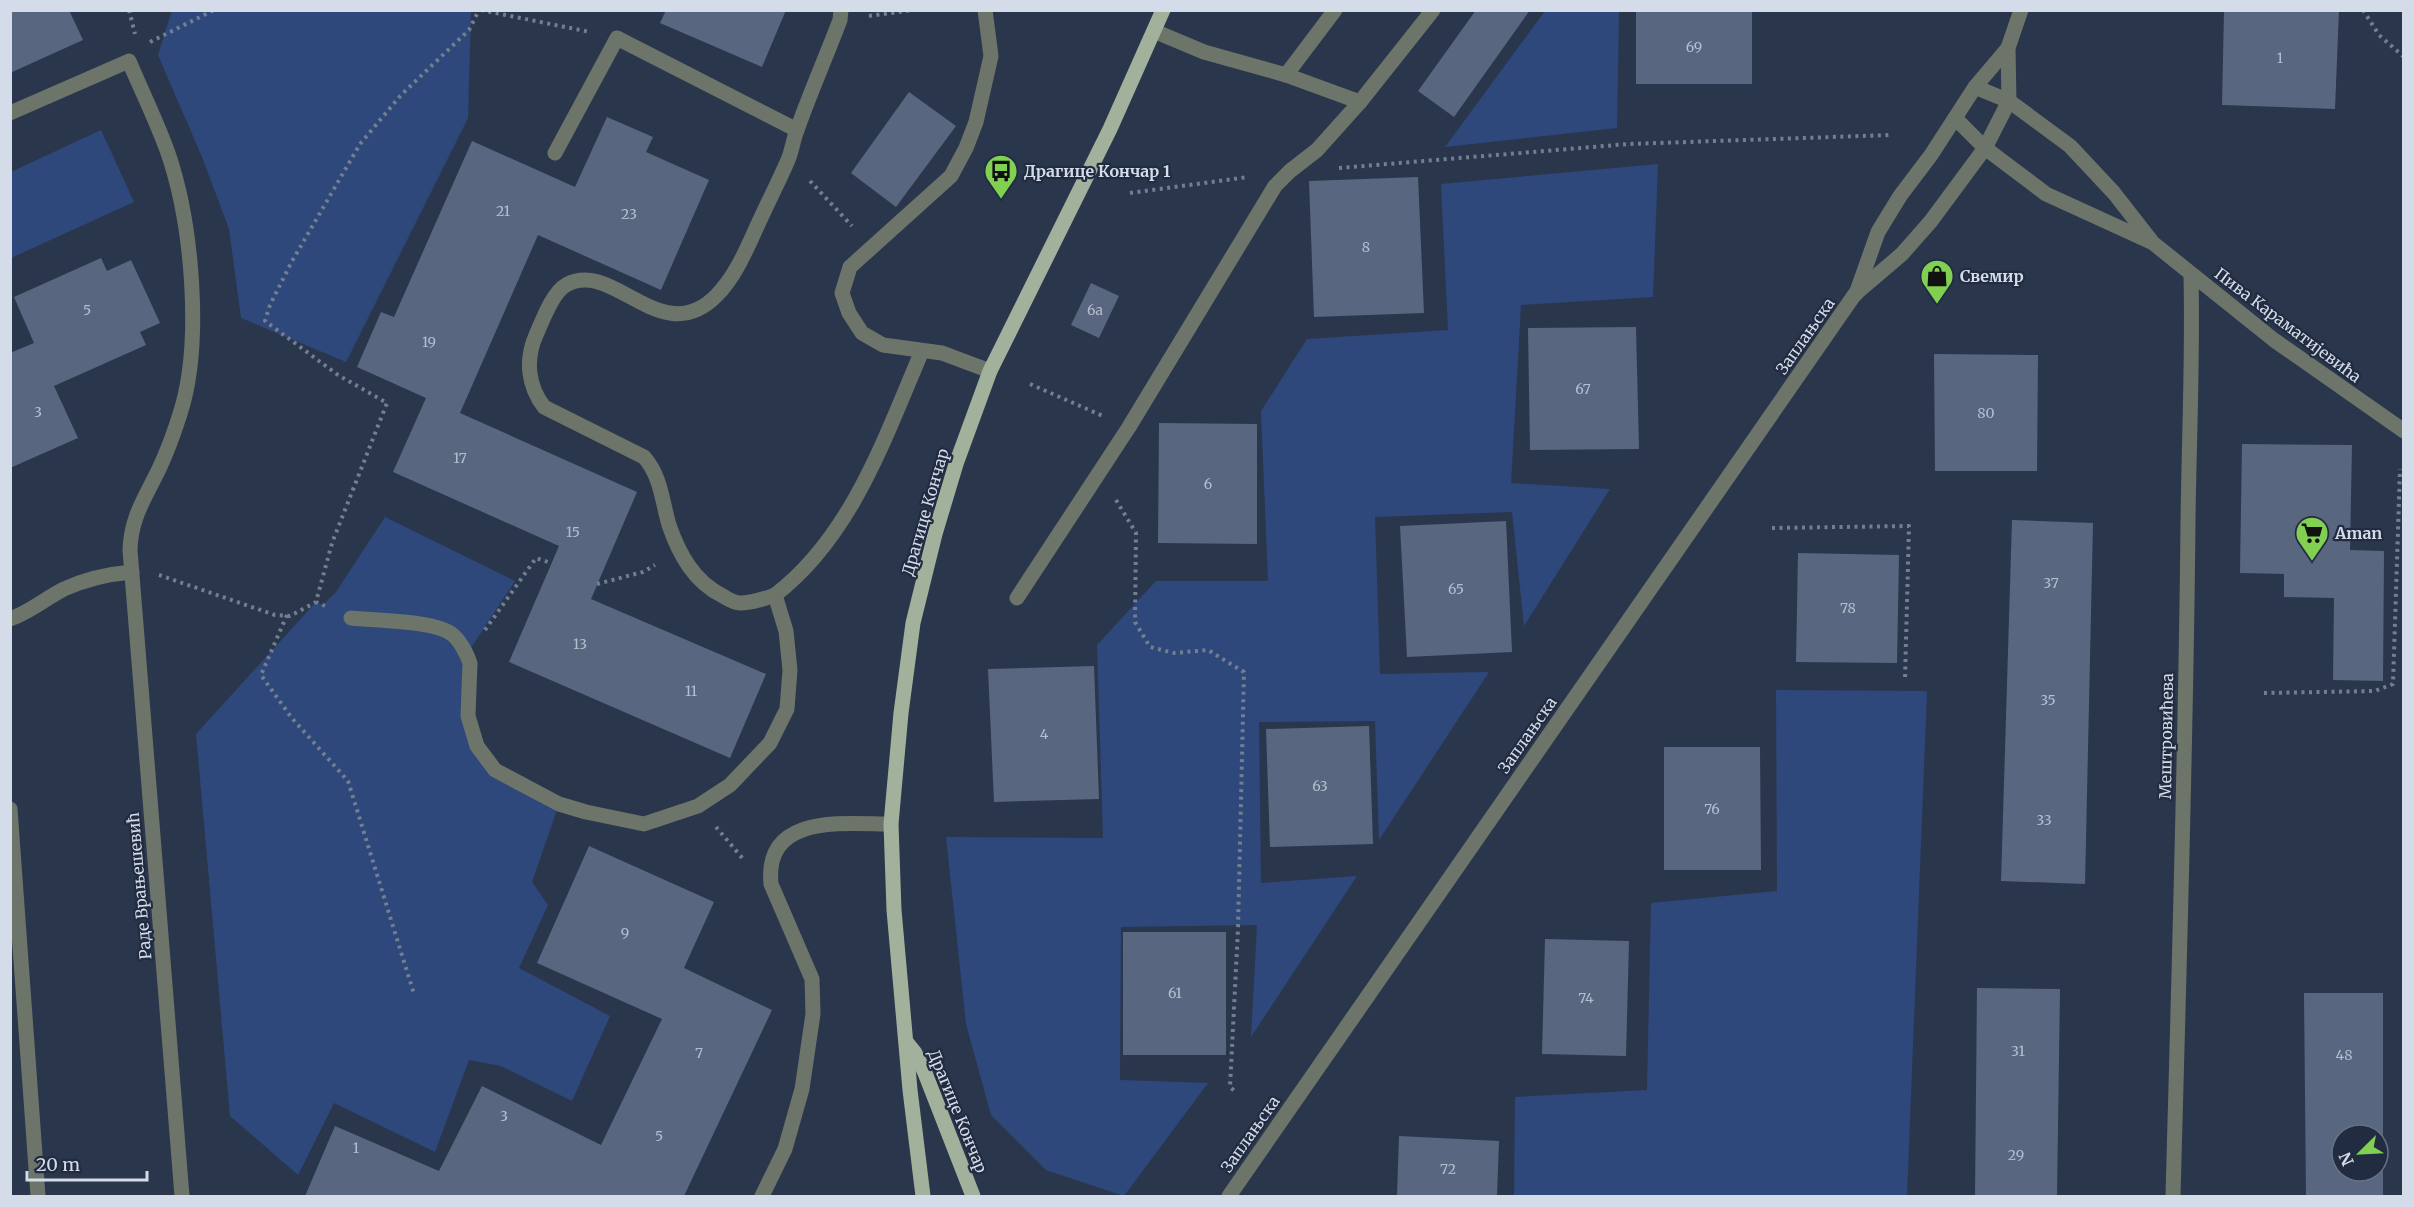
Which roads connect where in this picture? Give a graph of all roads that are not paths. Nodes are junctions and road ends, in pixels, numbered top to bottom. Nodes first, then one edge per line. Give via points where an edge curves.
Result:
1 (985, 10) edge
2 (1163, 10) edge
3 (1335, 10) edge
4 (1433, 10) edge
5 (2021, 10) edge
6 (840, 15) edge
7 (1154, 31) junction
8 (2008, 48) junction
9 (1286, 75) junction
10 (1975, 87) junction
11 (2009, 100) junction
12 (1360, 102) junction
13 (10, 113) edge
14 (1955, 118) junction
15 (797, 130) junction
16 (1985, 148) junction
17 (555, 153) dead end
18 (2154, 243) junction
19 (2191, 276) junction
20 (1855, 294) junction
21 (922, 351) junction
22 (990, 371) junction
23 (2403, 431) edge
24 (132, 572) junction
25 (775, 595) junction
26 (1017, 598) dead end
27 (351, 618) road end
28 (10, 619) edge
29 (10, 809) edge
30 (891, 824) junction
31 (907, 1042) junction
32 (763, 1196) edge
33 (38, 1197) edge
34 (182, 1197) edge
35 (923, 1197) edge
36 (974, 1197) edge
37 (1229, 1197) edge
38 (2173, 1197) edge

1 - 21 street via 991,56 966,148 951,176 850,267 842,293 861,333 883,345
2 - 7 main road, Драгице Кончар
3 - 9 street
4 - 12 street
5 - 8 street, Заплањска
6 - 15 street
7 - 9 street via 1204,52
7 - 22 main road, Драгице Кончар
8 - 10 street, Заплањска
8 - 11 street, Заплањска
9 - 12 street
10 - 11 street, Пива Караматијевића
10 - 14 street, Заплањска
11 - 16 street, Заплањска
11 - 18 street, Пива Караматијевића via 2070,146
12 - 26 street via 1317,150 1275,186 1129,427
13 - 24 street, Раде Врањешевић via 129,61 162,138 178,189 189,259 189,376 181,412 160,467 134,518
14 - 16 street, Пива Караматијевића
14 - 20 street, Заплањска via 1878,232
15 - 17 street via 617,38
15 - 25 street via 789,158 737,269 716,296 695,313 661,312 595,281 578,281 564,286 547,309 530,348 530,382 544,407 644,457 655,469 679,552 696,576 713,591 737,603
16 - 18 street, Пива Караматијевића via 2046,194
16 - 20 street, Заплањска via 1902,254
18 - 19 street, Пива Караматијевића
19 - 23 street, Пива Караматијевића
19 - 38 street, Мештровићева via 2193,362
20 - 37 street, Заплањска
21 - 22 street via 942,353
21 - 25 street via 857,498 799,576
22 - 30 main road, Драгице Кончар via 956,464 913,623
24 - 28 street via 91,579
24 - 34 street, Раде Врањешевић
25 - 27 street via 786,631 790,670 787,709 770,743 730,785 698,806 644,824 559,804 495,770 477,747 468,716 470,663 452,634 418,623
29 - 33 street
30 - 31 main road, Драгице Кончар via 894,910
30 - 32 street via 806,828 781,842 773,856 771,884 812,979 813,1014 802,1089 785,1149
31 - 35 main road, Драгице Кончар
31 - 36 main road, Драгице Кончар via 925,1073

